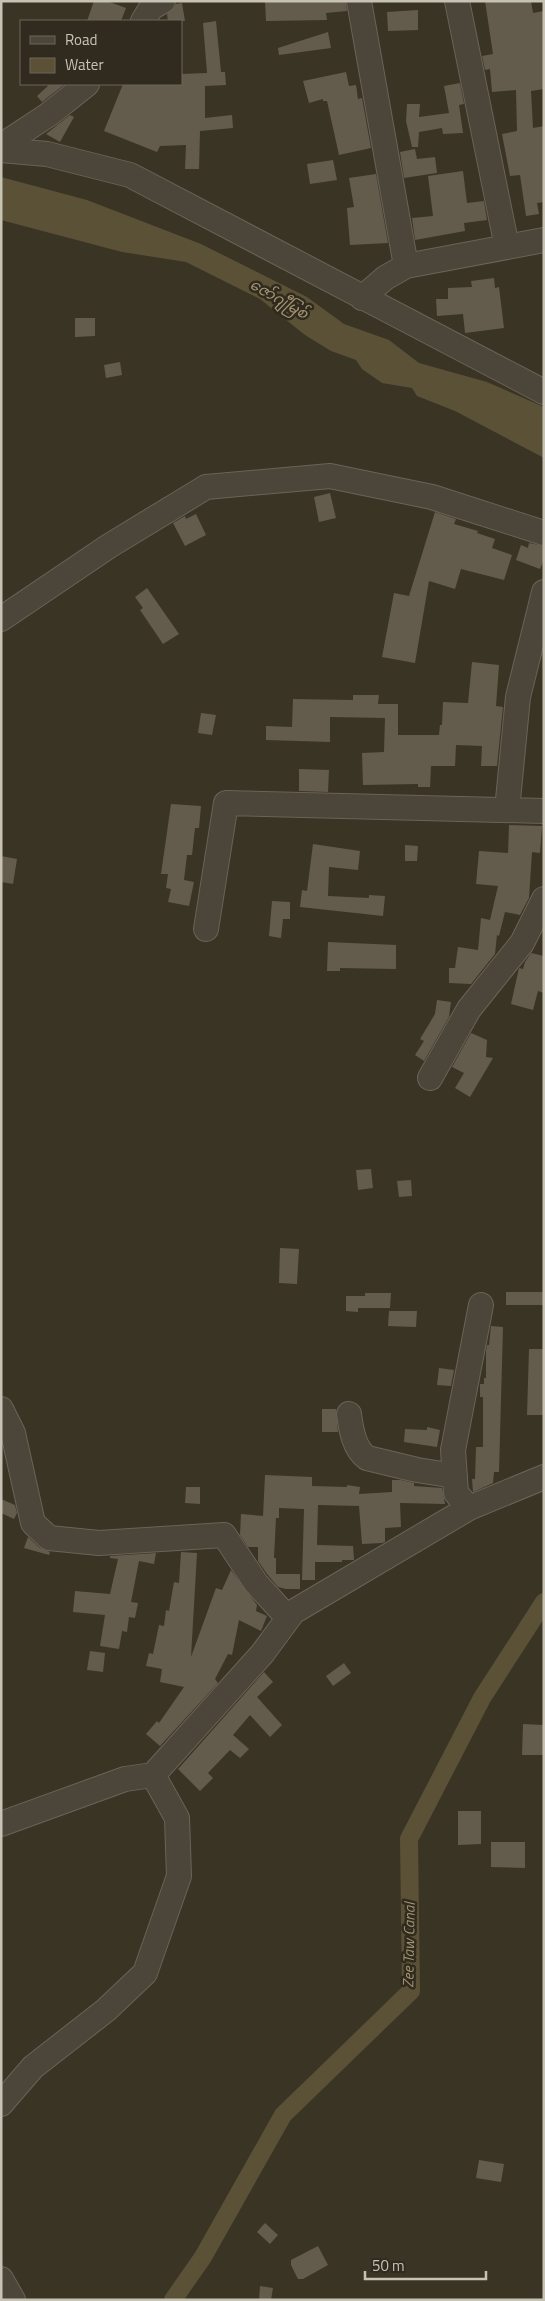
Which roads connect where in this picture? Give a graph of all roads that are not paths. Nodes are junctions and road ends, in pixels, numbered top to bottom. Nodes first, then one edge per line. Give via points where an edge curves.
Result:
1 (163, 1) edge
2 (359, 1) edge
3 (456, 1) edge
4 (144, 20) edge
5 (86, 85) edge
6 (1, 146) edge
7 (1, 150) edge
8 (544, 240) edge
9 (507, 247) junction
10 (406, 266) junction
11 (362, 298) junction
12 (544, 392) edge
13 (544, 533) edge
14 (544, 592) edge
15 (1, 619) edge
16 (507, 810) junction
17 (544, 811) edge
18 (544, 899) edge
19 (206, 929) dead end
20 (430, 1078) dead end
21 (481, 1305) dead end
22 (1, 1409) edge
23 (349, 1414) dead end
24 (455, 1476) junction
25 (544, 1477) edge
26 (470, 1508) junction
27 (288, 1618) junction
28 (153, 1775) junction
29 (1, 1824) edge
30 (1, 2104) edge
31 (1, 2279) edge
32 (13, 2300) edge

1 - 4 street via 151,8
2 - 10 street
3 - 9 street
5 - 6 street via 48,116
7 - 11 street via 47,154 130,175
8 - 9 street
9 - 10 street
10 - 11 street via 385,278
11 - 12 street
13 - 15 street via 432,497 330,476 206,487 109,546
14 - 16 street via 518,697
16 - 17 street
16 - 19 street via 226,803
18 - 20 street via 522,943 468,1009
21 - 24 street via 453,1450
22 - 27 street via 13,1433 33,1523 49,1538 99,1542 224,1535 256,1583
23 - 24 street via 352,1432 367,1458
24 - 26 street via 456,1493
25 - 26 street
26 - 27 street via 293,1612
27 - 28 street via 262,1654
28 - 29 street via 125,1779
28 - 30 street via 176,1818 179,1876 145,1973 106,2010 33,2067
31 - 32 street

